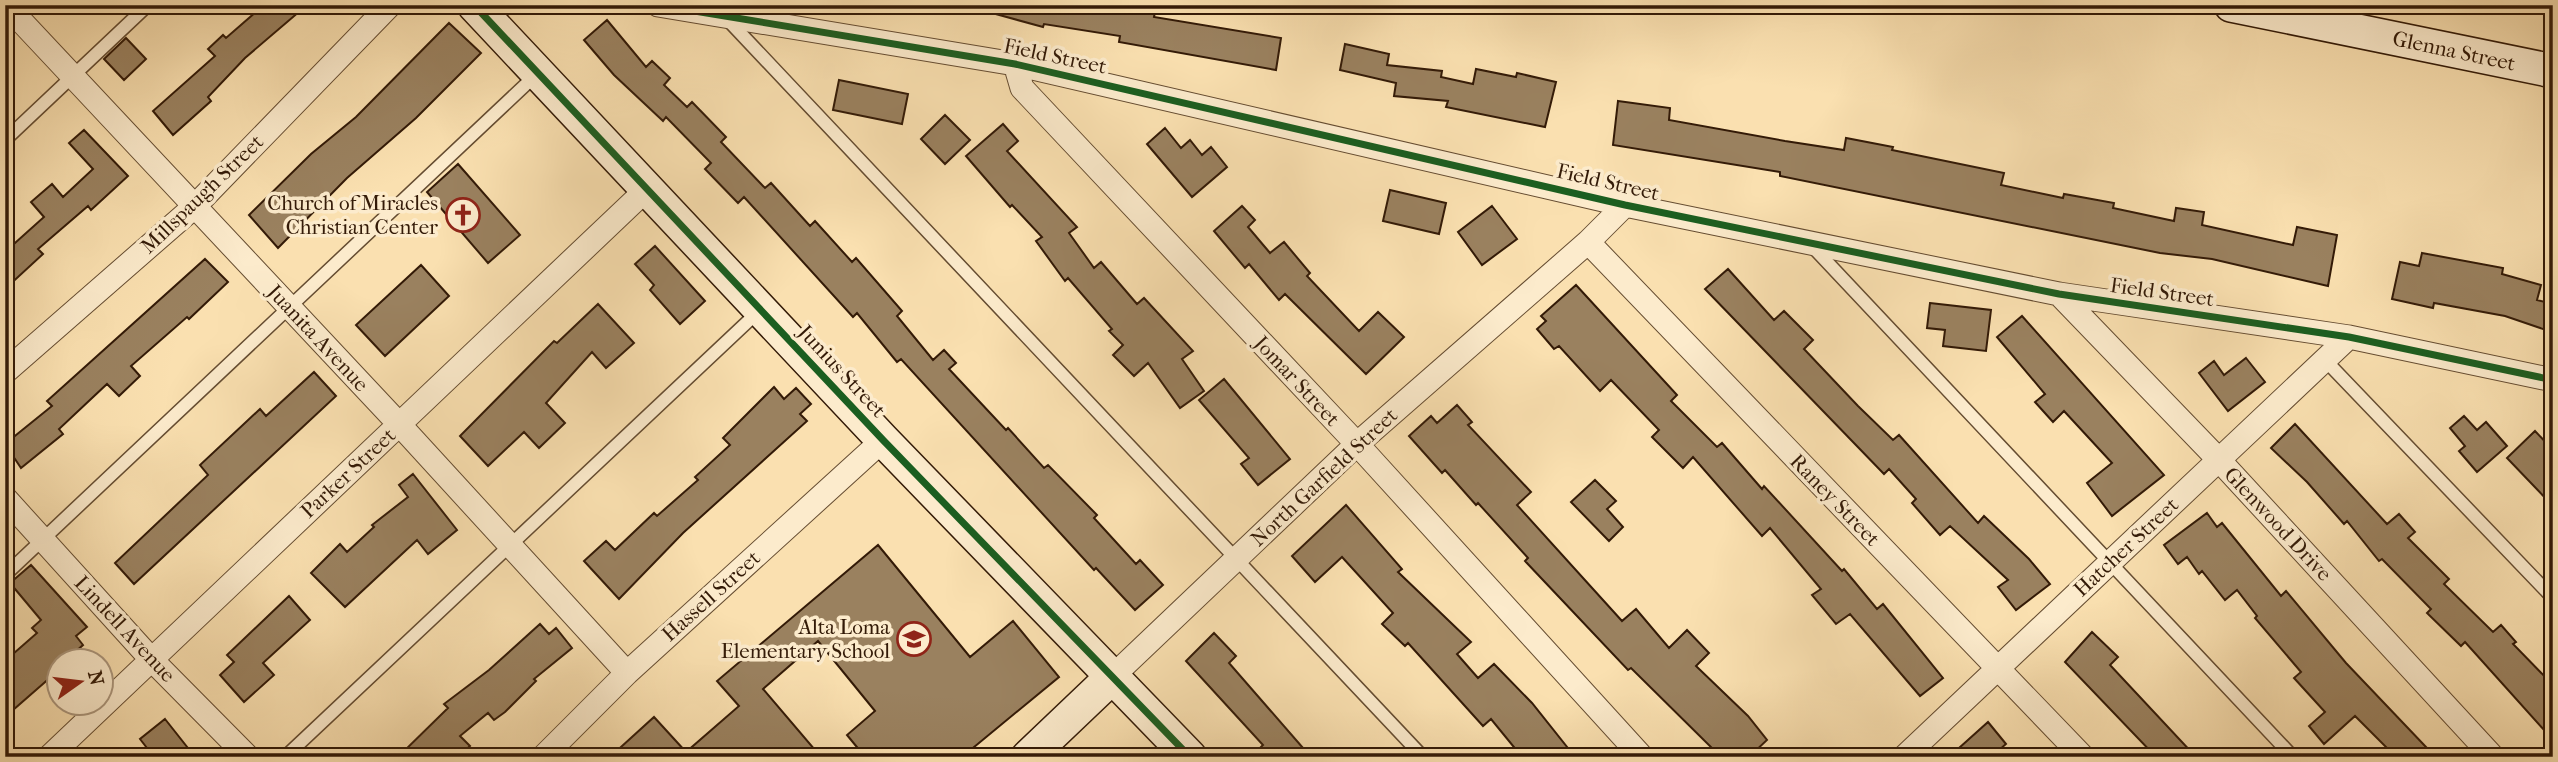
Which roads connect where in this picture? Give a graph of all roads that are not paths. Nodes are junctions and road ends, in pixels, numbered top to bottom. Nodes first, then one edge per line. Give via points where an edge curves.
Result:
1 (6, 5) edge
2 (148, 5) edge
3 (390, 5) edge
4 (474, 5) edge
5 (658, 5) edge
6 (2231, 5) edge
7 (727, 19) junction
8 (1015, 64) junction
9 (2553, 71) edge
10 (538, 73) junction
11 (72, 77) junction
12 (5, 140) edge
13 (647, 189) junction
14 (1625, 205) junction
15 (194, 207) junction
16 (1588, 242) junction
17 (1808, 243) junction
18 (2059, 294) junction
19 (289, 307) junction
20 (760, 310) junction
21 (2349, 337) junction
22 (2325, 360) junction
23 (5, 372) edge
24 (2553, 380) edge
25 (399, 424) junction
26 (883, 440) junction
27 (1357, 444) junction
28 (2219, 460) junction
29 (5, 498) edge
30 (43, 539) junction
31 (510, 545) junction
32 (1236, 559) junction
33 (2108, 564) junction
34 (5, 575) edge
35 (2553, 598) edge
36 (151, 659) junction
37 (1998, 668) junction
38 (627, 673) junction
39 (1113, 676) junction
40 (49, 757) edge
41 (248, 757) edge
42 (285, 757) edge
43 (543, 757) edge
44 (1028, 757) edge
45 (1190, 757) edge
46 (1423, 757) edge
47 (1642, 757) edge
48 (1904, 757) edge
49 (2083, 757) edge
50 (2293, 757) edge
51 (2493, 757) edge

1 - 11 street, Juanita Avenue
2 - 11 lane
3 - 15 street, Millspaugh Street
4 - 10 street, Junius Street
5 - 7 street, Field Street
6 - 9 street, Glenna Street
7 - 8 street, Field Street
7 - 32 lane
8 - 14 street, Field Street
8 - 27 street, Jomar Street via 1022,88
10 - 13 street, Junius Street
10 - 19 lane
11 - 12 lane
11 - 15 street, Juanita Avenue
13 - 20 street, Junius Street
13 - 25 street, Parker Street
14 - 16 street, North Garfield Street
14 - 17 street, Field Street
15 - 19 street, Juanita Avenue
15 - 23 street, Millspaugh Street
16 - 27 street, North Garfield Street
16 - 37 street, Raney Street
17 - 18 street, Field Street
17 - 33 lane
18 - 21 street, Field Street
18 - 28 street, Glenwood Drive
19 - 25 street, Juanita Avenue
19 - 30 lane
20 - 26 street, Junius Street
20 - 31 lane
21 - 22 street, Hatcher Street
21 - 24 street, Field Street
22 - 28 street, Hatcher Street
22 - 35 lane
25 - 31 street, Juanita Avenue
25 - 36 street, Parker Street
26 - 38 street, Hassell Street
26 - 39 street, Junius Street
27 - 32 street, North Garfield Street
27 - 47 street, Jomar Street
28 - 33 street, Hatcher Street
28 - 51 street, Glenwood Drive
29 - 30 street, Lindell Avenue
30 - 34 lane
30 - 36 street, Lindell Avenue
31 - 38 street, Juanita Avenue
31 - 42 lane
32 - 39 street, North Garfield Street
32 - 46 lane
33 - 37 street, Hatcher Street
33 - 50 lane
36 - 40 street, Parker Street
36 - 41 street, Lindell Avenue
37 - 48 street, Hatcher Street
37 - 49 street, Raney Street
38 - 43 street, Hassell Street
39 - 44 street, North Garfield Street
39 - 45 street, Junius Street

